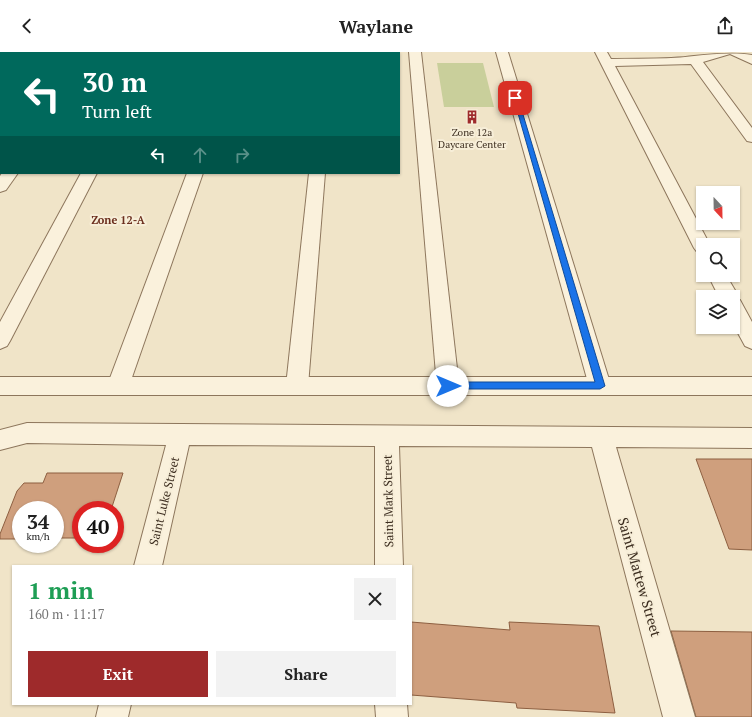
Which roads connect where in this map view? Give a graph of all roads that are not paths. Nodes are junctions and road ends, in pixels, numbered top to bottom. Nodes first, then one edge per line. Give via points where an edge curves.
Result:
1 (414, 52) edge
2 (502, 52) edge
3 (726, 52) edge
4 (735, 52) edge
5 (603, 57) edge
6 (695, 60) junction
7 (752, 60) edge
8 (752, 138) edge
9 (9, 174) edge
10 (88, 174) edge
11 (195, 174) edge
12 (317, 174) edge
13 (0, 187) edge
14 (698, 238) edge
15 (740, 318) edge
16 (752, 341) edge
17 (0, 342) edge
18 (0, 386) edge
19 (118, 386) junction
20 (297, 386) junction
21 (448, 386) junction
22 (600, 386) junction
23 (752, 386) edge
24 (180, 435) junction
25 (387, 435) junction
26 (601, 437) junction
27 (752, 438) edge
28 (0, 440) edge
29 (148, 565) edge
30 (389, 565) edge
31 (115, 705) edge
32 (391, 705) edge
33 (112, 717) edge
34 (392, 717) edge
35 (679, 717) edge

1 - 21 street
2 - 22 street
3 - 6 street
4 - 7 street
5 - 6 street
5 - 14 street
6 - 8 street
9 - 13 street
10 - 17 street
11 - 19 street
12 - 20 street
15 - 16 street
18 - 19 street
19 - 20 street
20 - 21 street
21 - 22 street
22 - 23 street
24 - 25 street
24 - 28 street via 28,433
24 - 29 street, Saint Luke Street
25 - 26 street
25 - 30 street, Saint Mark Street
26 - 27 street
26 - 35 street, Saint Mattew Street
31 - 33 street
32 - 34 street

